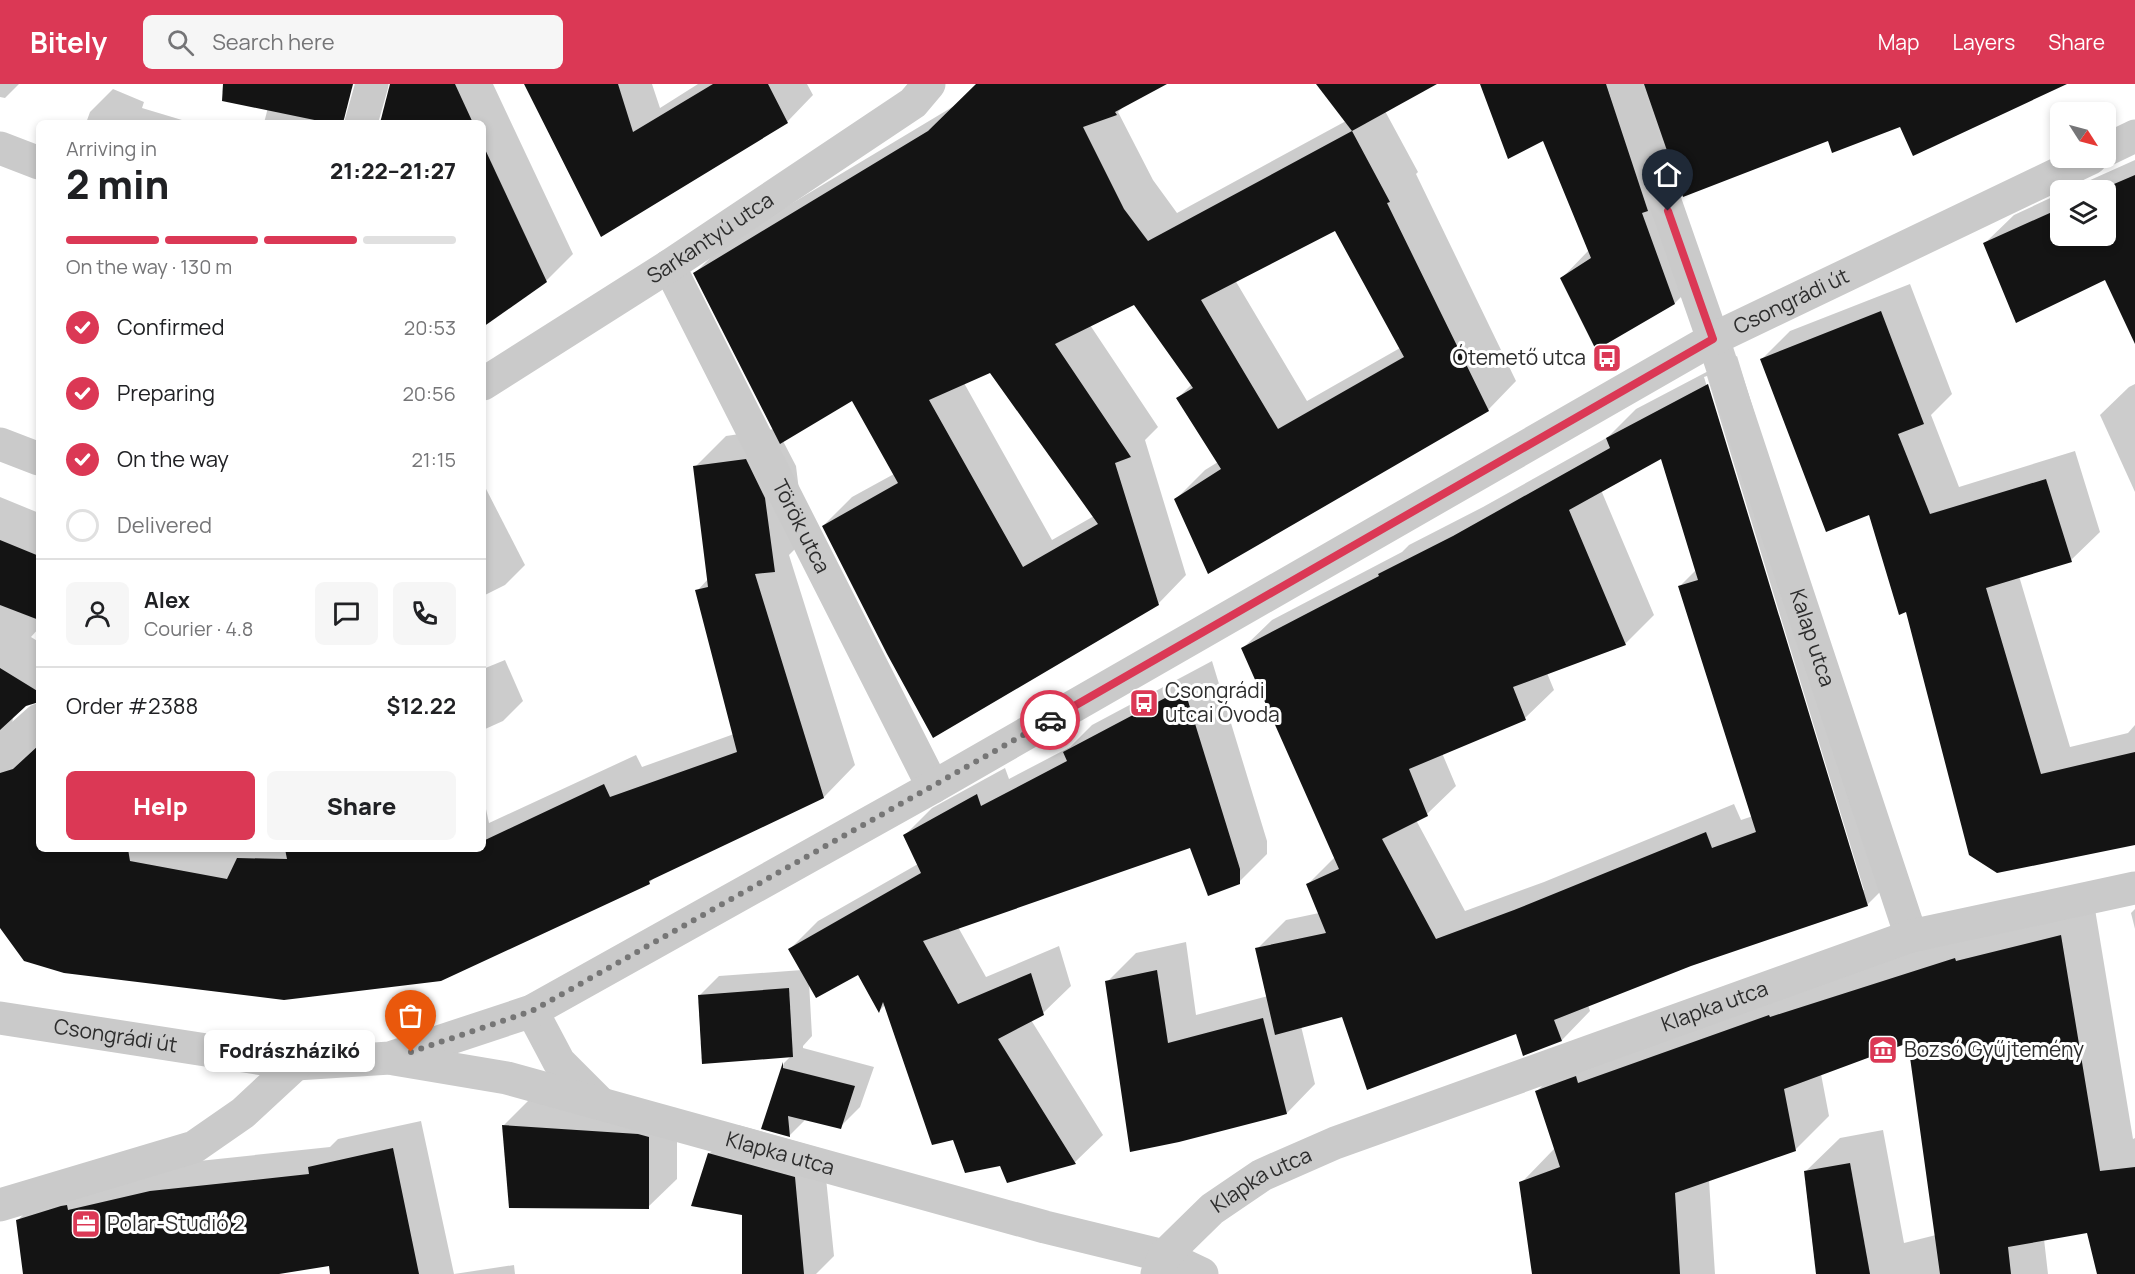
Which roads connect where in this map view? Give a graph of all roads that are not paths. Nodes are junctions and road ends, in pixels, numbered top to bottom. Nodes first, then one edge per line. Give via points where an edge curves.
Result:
1 (372, 84) edge
2 (929, 84) edge
3 (1624, 84) edge
4 (361, 120) edge
5 (2135, 136) edge
6 (2116, 145) edge
7 (0, 148) edge
8 (36, 162) edge
9 (2070, 168) edge
10 (669, 266) junction
11 (1713, 339) junction
12 (486, 382) edge
13 (0, 444) edge
14 (36, 458) edge
15 (36, 723) edge
16 (0, 754) edge
17 (933, 787) junction
18 (2135, 888) edge
19 (1911, 936) junction
20 (532, 1011) junction
21 (0, 1018) edge
22 (390, 1058) junction
23 (296, 1064) junction
24 (600, 1103) junction
25 (0, 1205) edge
26 (1160, 1265) edge
27 (1202, 1274) edge

1 - 4 street
2 - 10 street, Sarkantyú utca via 914,103
3 - 11 street
5 - 6 street
7 - 8 street
9 - 11 street, Csongrádi út
10 - 12 street, Sarkantyú utca
10 - 17 street, Török utca
11 - 17 street, Csongrádi út
11 - 19 street, Kalap utca
13 - 14 street
15 - 16 street
17 - 20 street, Csongrádi út
18 - 19 street, Klapka utca
19 - 26 street, Klapka utca via 1335,1143 1262,1174 1212,1209
20 - 22 street, Csongrádi út
20 - 24 street via 559,1062
21 - 23 street, Csongrádi út
22 - 23 street, Csongrádi út
22 - 24 street, Klapka utca via 507,1078
23 - 25 street via 243,1113 194,1147
24 - 26 street, Klapka utca via 1045,1227
26 - 27 street

